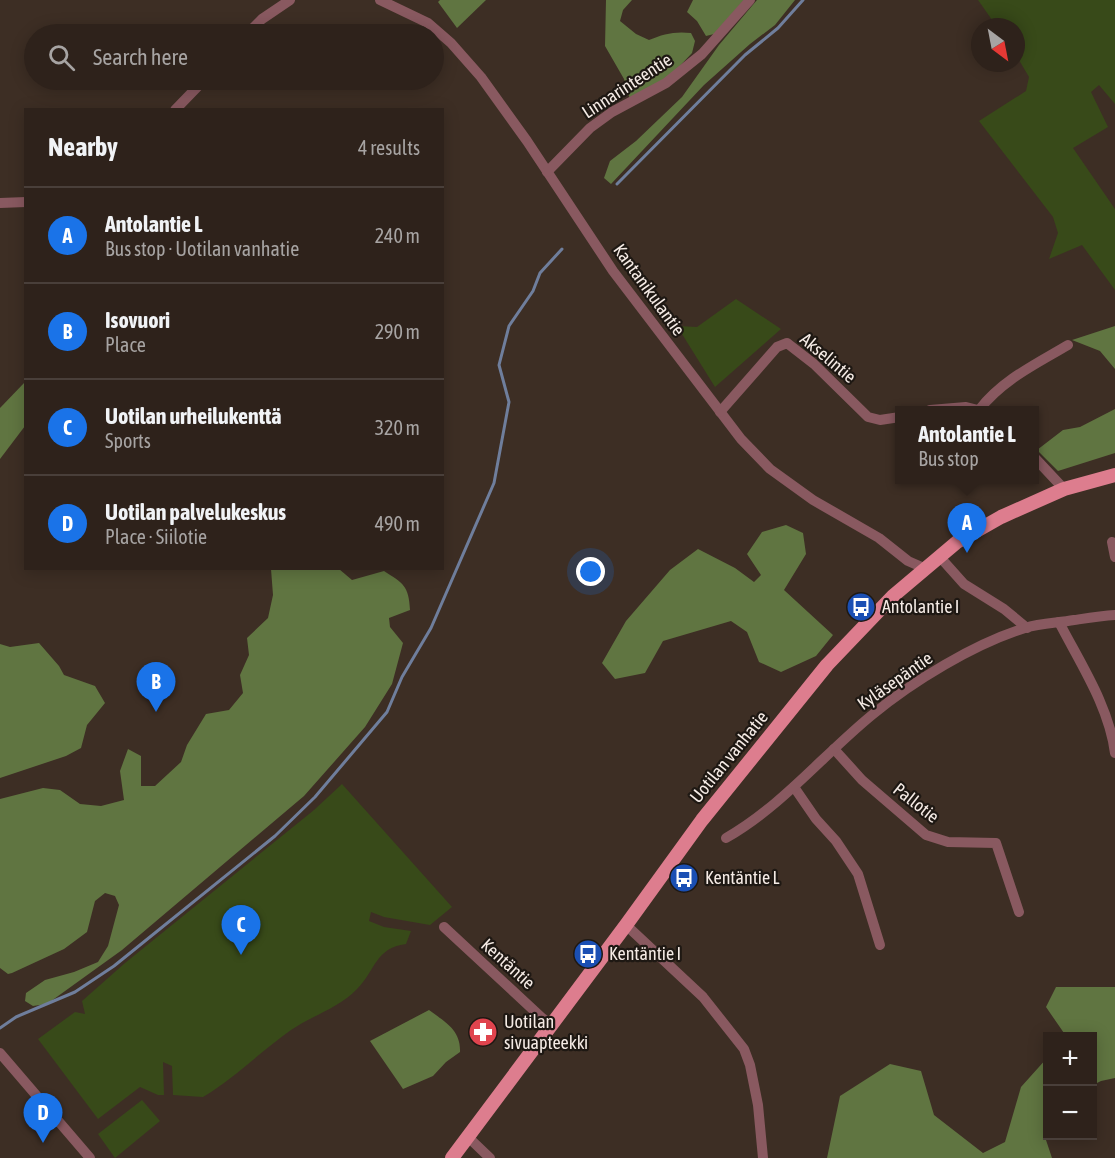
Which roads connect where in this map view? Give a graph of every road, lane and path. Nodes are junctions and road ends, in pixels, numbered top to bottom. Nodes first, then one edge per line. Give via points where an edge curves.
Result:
1 (290, 0) edge
2 (380, 0) edge
3 (750, 0) edge
4 (257, 24) edge
5 (429, 24) edge
6 (444, 37) edge
7 (194, 90) edge
8 (177, 108) edge
9 (547, 172) junction
10 (24, 202) edge
11 (0, 203) edge
12 (1068, 345) dead end
13 (983, 406) edge
14 (720, 412) junction
15 (895, 418) edge
16 (1039, 461) edge
17 (1115, 475) edge
18 (1064, 489) junction
19 (1112, 542) dead end
20 (939, 556) junction
21 (1115, 557) edge
22 (924, 568) junction
23 (1115, 615) edge
24 (1059, 622) junction
25 (1027, 628) junction
26 (834, 749) junction
27 (1115, 753) edge
28 (795, 787) junction
29 (726, 838) dead end
30 (1019, 912) dead end
31 (626, 925) junction
32 (444, 927) dead end
33 (880, 945) dead end
34 (551, 1024) junction
35 (0, 1053) edge
36 (468, 1137) junction
37 (90, 1158) edge
38 (452, 1158) edge
39 (490, 1158) edge
40 (763, 1158) edge

1 - 4 street
2 - 5 street, Kantanikulantie
3 - 9 street, Linnarinteentie via 702,54 666,83 612,112
6 - 9 street, Kantanikulantie via 481,77
7 - 8 street
9 - 14 street, Kantanikulantie via 614,271
10 - 11 street
12 - 13 street via 1015,376
14 - 15 street, Akselintie via 777,346 788,344 868,417
14 - 22 street, Kantanikulantie via 770,469
16 - 18 street
17 - 18 main road, Uotilan vanhatie
18 - 20 main road, Uotilan vanhatie via 1001,517
19 - 21 street
20 - 22 main road, Uotilan vanhatie
20 - 25 street via 964,584
22 - 31 main road, Uotilan vanhatie via 827,665 702,820
23 - 24 street, Kyläsepäntie
24 - 25 street, Kyläsepäntie
24 - 27 street via 1109,723
25 - 26 street, Kyläsepäntie via 964,654 908,688
26 - 28 street, Kyläsepäntie
26 - 30 street, Pallotie via 862,780 926,835 948,842 996,843
28 - 29 street, Kyläsepäntie via 750,824
28 - 33 street via 858,874
31 - 34 main road, Uotilan vanhatie
31 - 40 street via 703,997 744,1049 758,1105
32 - 34 street, Kentäntie
34 - 36 main road, Uotilan vanhatie
35 - 37 street
36 - 38 main road, Uotilan vanhatie
36 - 39 street

